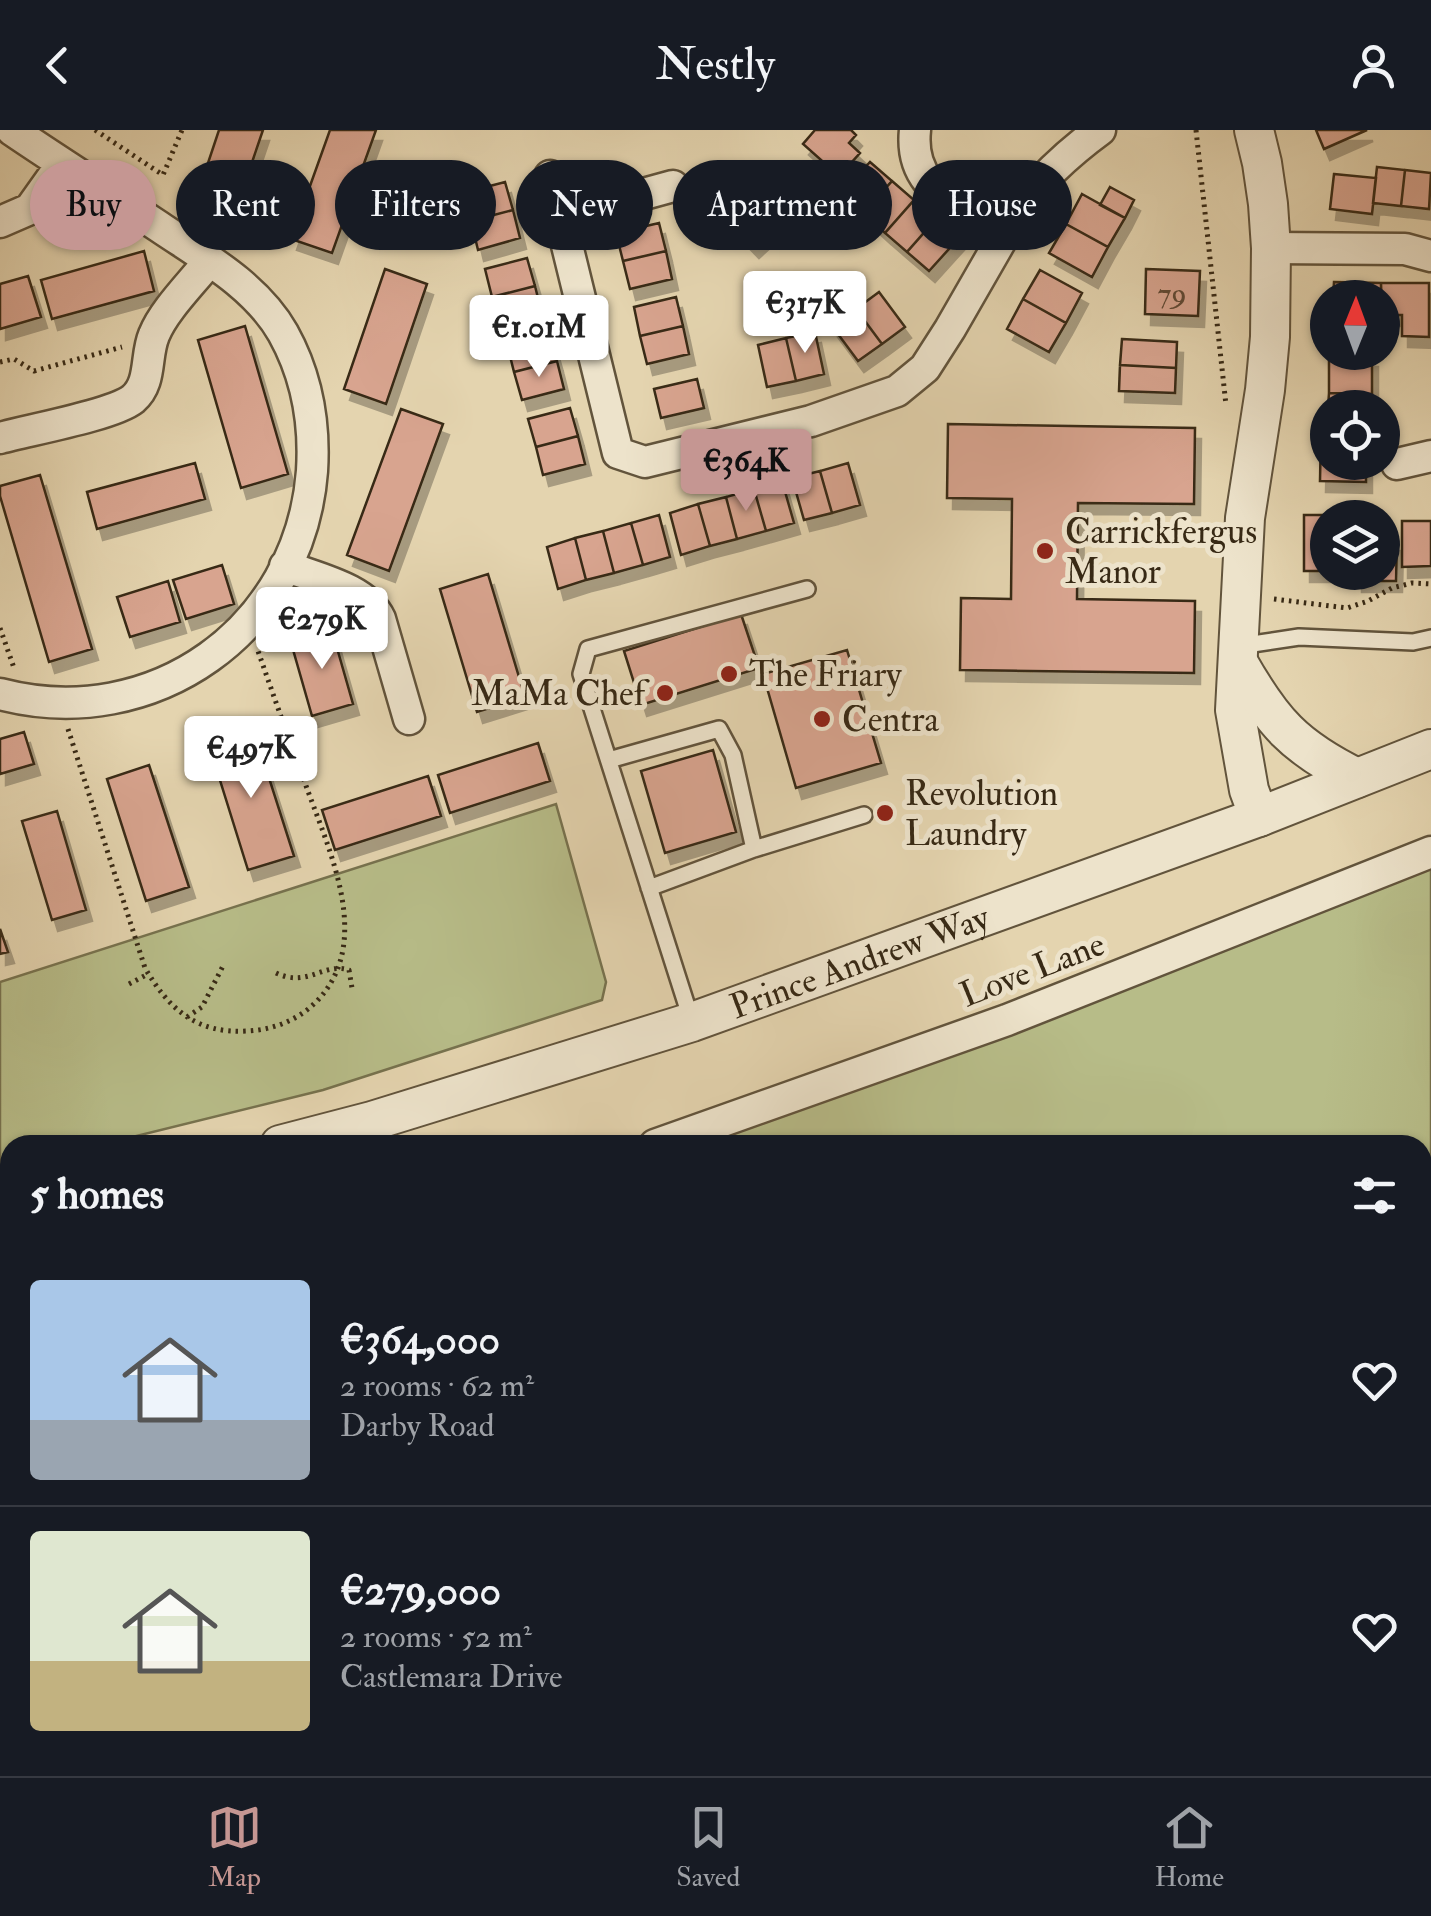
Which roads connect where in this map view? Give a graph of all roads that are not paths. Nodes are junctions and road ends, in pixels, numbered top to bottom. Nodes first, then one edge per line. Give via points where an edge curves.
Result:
1 (12, 130) edge
2 (914, 130) edge
3 (1100, 130) edge
4 (1254, 130) edge
5 (56, 160) edge
6 (917, 160) edge
7 (1064, 160) edge
8 (673, 186) dead end
9 (653, 191) edge
10 (30, 208) edge
11 (0, 222) edge
12 (156, 226) edge
13 (1271, 248) junction
14 (568, 250) edge
15 (995, 250) edge
16 (1431, 256) edge
17 (209, 261) junction
18 (0, 438) edge
19 (1431, 456) edge
20 (1400, 463) edge
21 (285, 566) junction
22 (808, 590) dead end
23 (1431, 638) edge
24 (1238, 654) junction
25 (0, 694) edge
26 (409, 718) dead end
27 (1431, 749) edge
28 (609, 760) junction
29 (1357, 778) junction
30 (864, 815) dead end
31 (1259, 817) junction
32 (754, 849) junction
33 (1431, 852) edge
34 (649, 888) junction
35 (692, 1022) junction
36 (320, 1135) edge
37 (683, 1135) edge

1 - 5 street
2 - 6 street
3 - 7 street
4 - 13 street
8 - 9 street
10 - 11 street
12 - 17 street
13 - 16 street
13 - 24 street via 1268,363 1245,518
14 - 15 street via 618,453 645,462 811,421 897,391 925,368
17 - 18 street via 160,322 144,384 128,402
17 - 21 street via 276,320 308,397 310,490
19 - 20 street
21 - 25 street via 245,626 200,663 150,688 98,702
21 - 26 street via 373,606
22 - 28 lane via 588,649 581,674
23 - 24 lane via 1299,637
24 - 29 street via 1261,702 1283,728
24 - 31 street via 1237,730
27 - 29 street, Prince Andrew Way
28 - 32 lane via 718,729 733,756
28 - 34 lane
29 - 31 street, Prince Andrew Way
30 - 32 lane
31 - 35 street, Prince Andrew Way
32 - 34 lane
33 - 37 street, Love Lane via 1007,1020
34 - 35 lane
35 - 36 street, Prince Andrew Way

